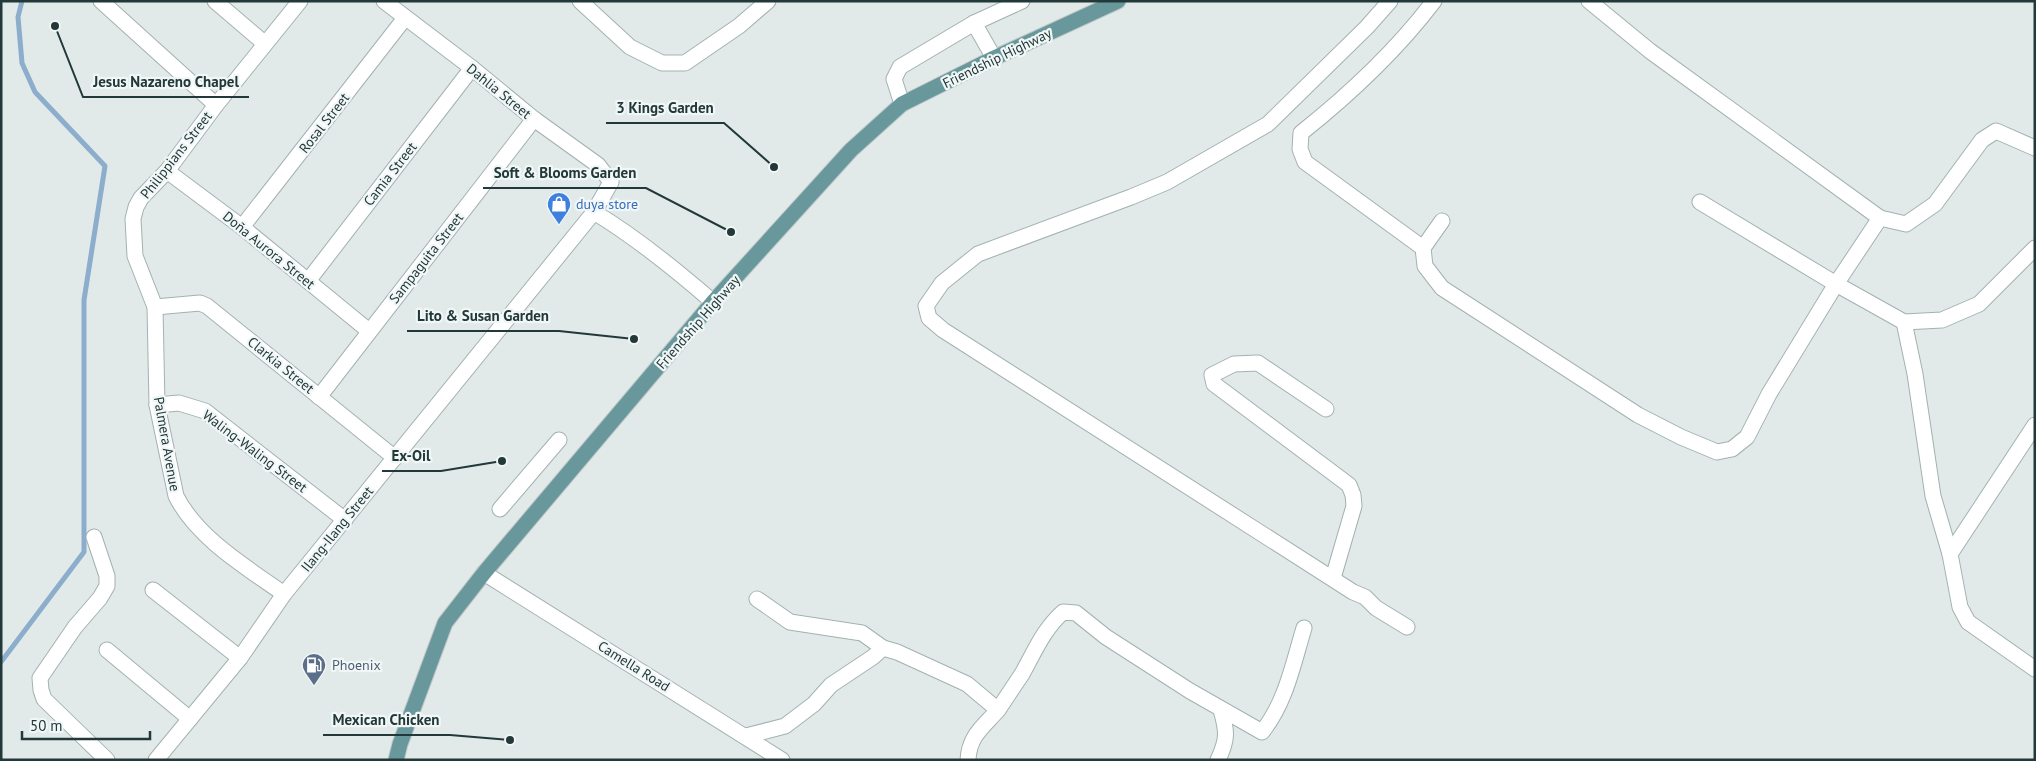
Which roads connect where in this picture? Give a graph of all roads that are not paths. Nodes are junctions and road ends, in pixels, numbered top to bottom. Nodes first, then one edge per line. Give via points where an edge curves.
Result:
1 (101, 1) edge
2 (215, 1) edge
3 (300, 1) edge
4 (384, 1) edge
5 (580, 1) edge
6 (768, 1) edge
7 (1022, 1) edge
8 (1390, 1) edge
9 (1434, 1) edge
10 (1589, 1) edge
11 (1111, 2) edge
12 (405, 18) junction
13 (974, 24) junction
14 (264, 43) junction
15 (994, 58) junction
16 (472, 68) junction
17 (902, 104) junction
18 (216, 105) junction
19 (534, 119) junction
20 (2035, 148) edge
21 (167, 171) junction
22 (611, 182) joint
23 (1700, 202) dead end
24 (594, 212) junction
25 (1880, 218) junction
26 (134, 219) joint
27 (1442, 221) dead end
28 (242, 227) junction
29 (1422, 248) junction
30 (2035, 248) edge
31 (308, 280) junction
32 (1836, 284) junction
33 (713, 302) junction
34 (155, 307) junction
35 (1904, 322) junction
36 (369, 332) junction
37 (319, 396) junction
38 (157, 405) junction
39 (1326, 409) dead end
40 (2035, 425) edge
41 (559, 440) dead end
42 (395, 458) junction
43 (500, 509) dead end
44 (345, 520) junction
45 (94, 537) dead end
46 (1950, 554) junction
47 (484, 573) junction
48 (1333, 578) junction
49 (153, 590) dead end
50 (284, 594) junction
51 (757, 599) dead end
52 (1406, 627) dead end
53 (1304, 628) dead end
54 (882, 648) junction
55 (107, 650) dead end
56 (240, 658) junction
57 (2035, 669) edge
58 (998, 710) junction
59 (1221, 710) junction
60 (190, 718) junction
61 (746, 736) junction
62 (763, 755) edge
63 (107, 760) edge
64 (156, 760) edge
65 (396, 760) edge
66 (782, 760) edge
67 (968, 760) edge
68 (1218, 760) edge

1 - 18 street
2 - 14 street
3 - 14 street, Philippians Street
4 - 12 street, Dahlia Street
5 - 6 street via 630,47 662,63 685,63 740,26
7 - 13 street
8 - 48 street via 1268,124 1167,182 978,254 942,283 926,306 929,318 943,330
9 - 29 street via 1343,100 1301,133 1300,149 1305,162
10 - 25 street via 1650,51
11 - 15 main road, Friendship Highway
12 - 16 street, Dahlia Street
12 - 28 street, Rosal Street
13 - 15 street
13 - 17 street via 900,67 894,79
14 - 18 street, Philippians Street
15 - 17 main road, Friendship Highway
16 - 19 street, Dahlia Street
16 - 31 street, Camia Street
17 - 33 main road, Friendship Highway via 851,150
18 - 21 street, Philippians Street
19 - 22 street, Dahlia Street via 598,165
19 - 36 street, Sampaguita Street
20 - 25 street via 1996,131 1982,140 1935,204 1906,224
21 - 26 street, Philippians Street via 142,198
21 - 28 street, Doña Aurora Street
22 - 24 street, Ilang-Ilang Street
23 - 32 street
24 - 33 street via 625,231
24 - 42 street, Ilang-Ilang Street
25 - 32 street
26 - 34 street, Palmera Avenue via 135,256
27 - 29 street
28 - 31 street, Doña Aurora Street
29 - 32 street via 1425,266 1442,288 1638,415 1717,452 1732,449 1747,437 1769,394
30 - 35 street via 1980,304 1942,320
31 - 36 street, Doña Aurora Street
32 - 35 street
33 - 47 main road, Friendship Highway
34 - 37 street, Clarkia Street via 200,303 207,306
34 - 38 street, Palmera Avenue
35 - 46 street via 1933,496
36 - 37 street, Sampaguita Street
37 - 42 street, Clarkia Street
38 - 44 street, Waling-Waling Street via 179,403 205,410
38 - 50 street, Palmera Avenue via 176,496 183,509 220,548
39 - 48 street via 1258,363 1234,364 1212,375 1214,384 1349,485 1354,506
40 - 46 street
41 - 43 street
42 - 44 street, Ilang-Ilang Street
44 - 50 street, Ilang-Ilang Street
45 - 63 street via 107,576 107,586 40,678 40,690 44,699
46 - 57 street via 1960,607 1968,622
47 - 61 street, Camella Road
47 - 65 main road, Friendship Highway via 445,623
48 - 52 street
49 - 56 street
50 - 56 street, Ilang-Ilang Street
51 - 54 street via 790,622 862,633
53 - 59 street via 1282,701 1262,732
54 - 58 street via 967,684
54 - 61 street via 874,657 831,685 814,704 785,726
55 - 60 street
56 - 60 street, Ilang-Ilang Street
58 - 59 street via 1038,642 1063,612 1076,613 1106,637 1190,691 1210,700
58 - 67 street via 972,738
59 - 68 street via 1227,732
60 - 64 street, Ilang-Ilang Street
61 - 62 street, Camella Road
62 - 66 street, Camella Road

